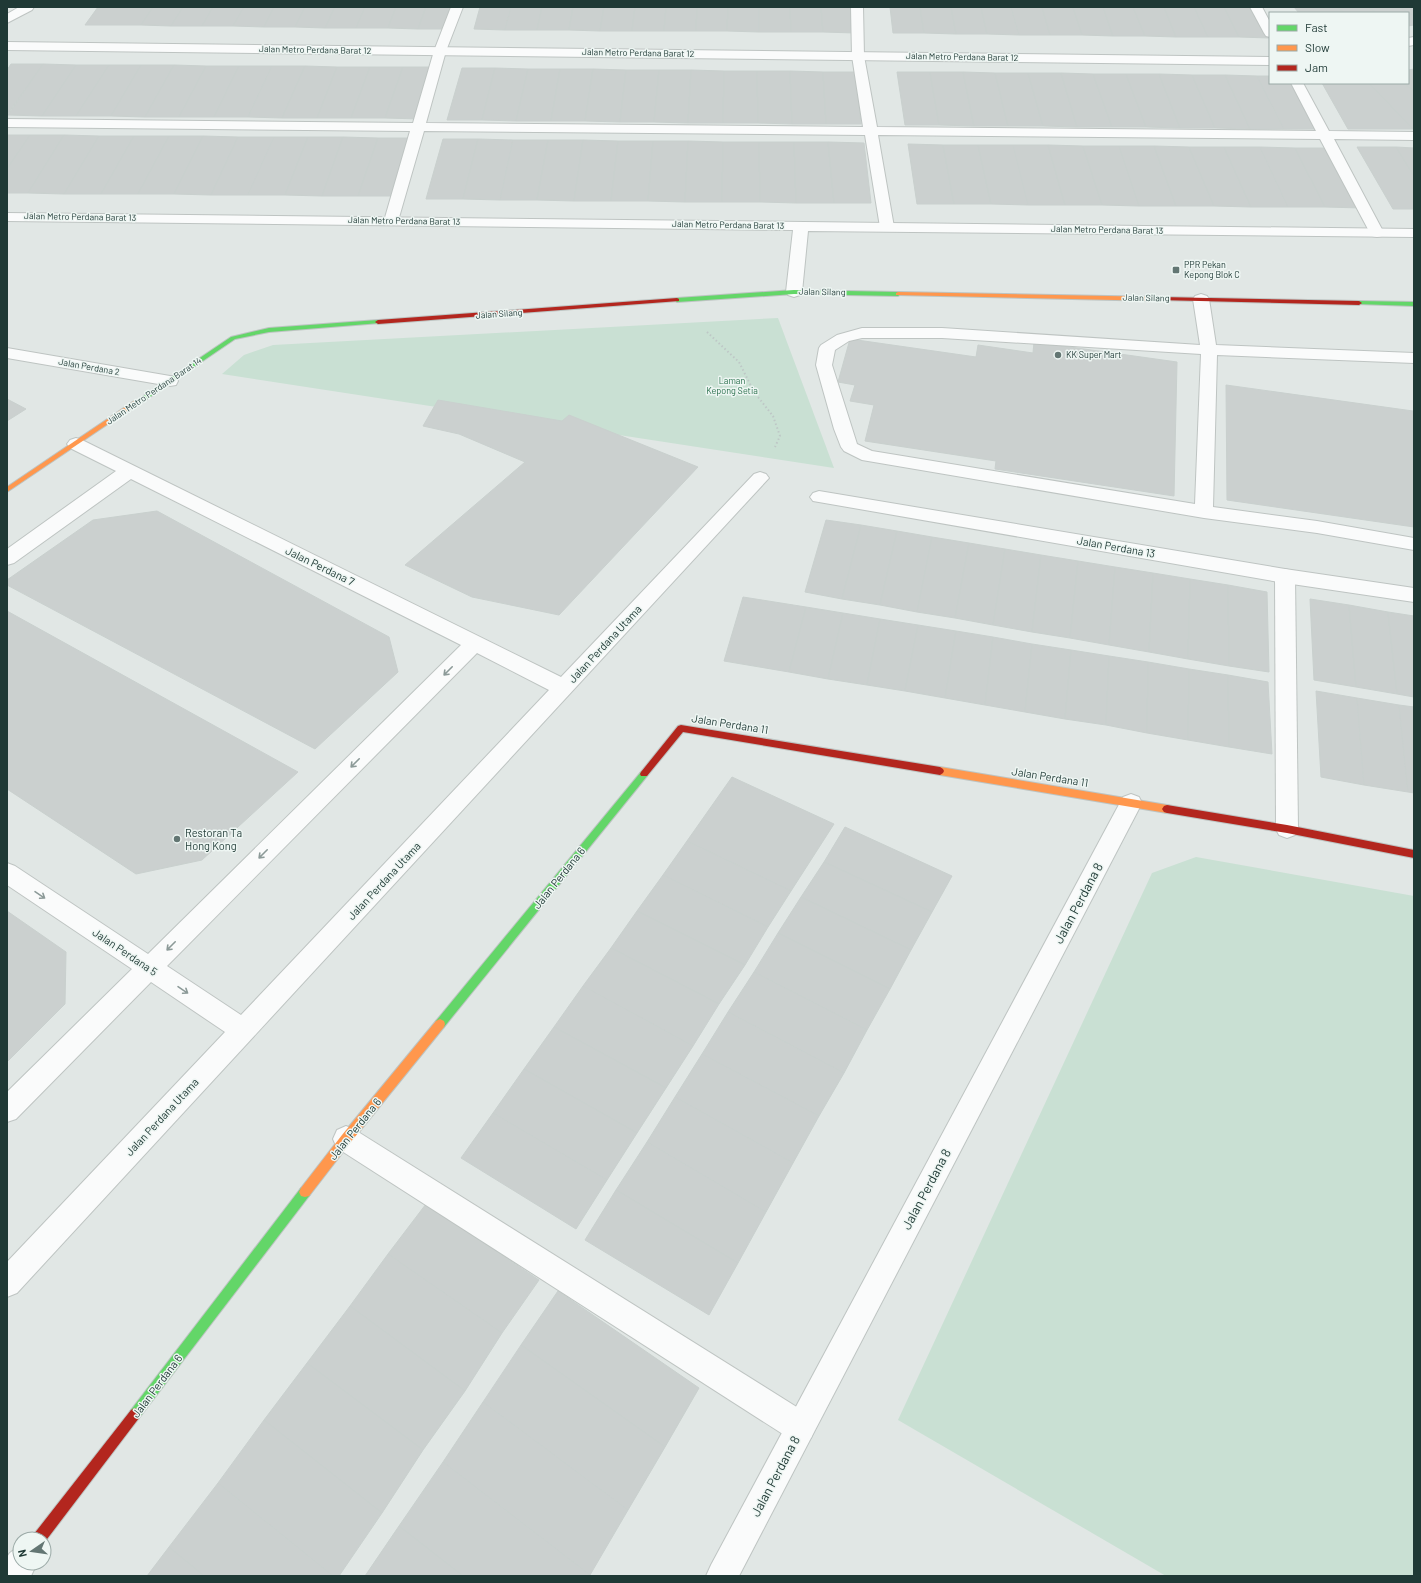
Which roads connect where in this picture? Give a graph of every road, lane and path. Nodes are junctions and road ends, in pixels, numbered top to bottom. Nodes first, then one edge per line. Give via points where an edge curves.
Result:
1 (28, 7) edge
2 (457, 7) edge
3 (857, 7) edge
4 (1256, 7) edge
5 (7, 19) edge
6 (1269, 31) edge
7 (7, 46) edge
8 (440, 51) junction
9 (858, 56) junction
10 (1269, 61) edge
11 (1298, 84) edge
12 (7, 123) edge
13 (418, 127) junction
14 (871, 132) junction
15 (1325, 136) junction
16 (1414, 136) edge
17 (7, 216) edge
18 (391, 221) junction
19 (801, 226) junction
20 (887, 228) junction
21 (1377, 233) junction
22 (1414, 233) edge
23 (794, 292) junction
24 (1201, 299) junction
25 (692, 300) junction
26 (1414, 304) edge
27 (233, 338) joint
28 (1209, 350) junction
29 (7, 353) edge
30 (1414, 358) edge
31 (170, 381) junction
32 (76, 444) junction
33 (129, 471) junction
34 (760, 478) joint
35 (7, 490) edge
36 (819, 497) dead end
37 (1204, 512) junction
38 (1414, 544) edge
39 (7, 558) edge
40 (1286, 576) junction
41 (1414, 595) edge
42 (475, 643) junction
43 (564, 688) junction
44 (681, 728) joint
45 (1131, 803) junction
46 (1287, 829) junction
47 (1414, 854) edge
48 (7, 873) edge
49 (150, 968) junction
50 (244, 1030) junction
51 (7, 1110) edge
52 (346, 1139) junction
53 (7, 1283) edge
54 (800, 1427) junction
55 (45, 1531) edge
56 (722, 1576) edge

1 - 5 street
2 - 8 street
3 - 9 street
4 - 6 street
7 - 8 street, Jalan Metro Perdana Barat 12
8 - 9 street, Jalan Metro Perdana Barat 12
8 - 13 street
9 - 10 street, Jalan Metro Perdana Barat 12
9 - 14 street
11 - 15 street
12 - 13 street
13 - 14 street
13 - 18 street
14 - 15 street
14 - 20 street
15 - 16 street
15 - 21 street
17 - 18 street, Jalan Metro Perdana Barat 13
18 - 19 street, Jalan Metro Perdana Barat 13
19 - 20 street, Jalan Metro Perdana Barat 13
19 - 23 street, Jalan Metro Perdana Barat 13
20 - 21 street, Jalan Metro Perdana Barat 13
21 - 22 street, Jalan Metro Perdana Barat 13
23 - 24 street, Jalan Silang
23 - 25 street, Jalan Silang
24 - 26 street, Jalan Silang
24 - 28 street
25 - 27 street, Jalan Silang via 269,330
25 - 34 path via 703,328 739,362 754,392 773,416 780,436
27 - 31 street, Jalan Metro Perdana Barat 14
28 - 30 street
28 - 37 street
28 - 37 street via 942,333 862,333 843,338 827,348 824,365 850,447 868,456
29 - 31 street, Jalan Perdana 2
31 - 32 street, Jalan Metro Perdana Barat 14
32 - 33 street, Jalan Perdana 7
32 - 35 street, Jalan Metro Perdana Barat 14
33 - 39 street
33 - 42 street, Jalan Perdana 7
34 - 43 street, Jalan Perdana Utama
36 - 40 street, Jalan Perdana 13
37 - 38 street via 1317,527
40 - 41 street, Jalan Perdana 13
40 - 46 street
42 - 43 street, Jalan Perdana 7
42 -> 49 street
43 - 50 street, Jalan Perdana Utama
44 - 45 street, Jalan Perdana 11
44 - 52 street, Jalan Perdana 6
45 - 46 street, Jalan Perdana 11
45 - 54 street, Jalan Perdana 8
46 - 47 street, Jalan Perdana 11
48 -> 49 street, Jalan Perdana 5
49 -> 50 street, Jalan Perdana 5
49 - 51 street
50 - 53 street, Jalan Perdana Utama
52 - 54 street
52 - 55 street, Jalan Perdana 6
54 - 56 street, Jalan Perdana 8

